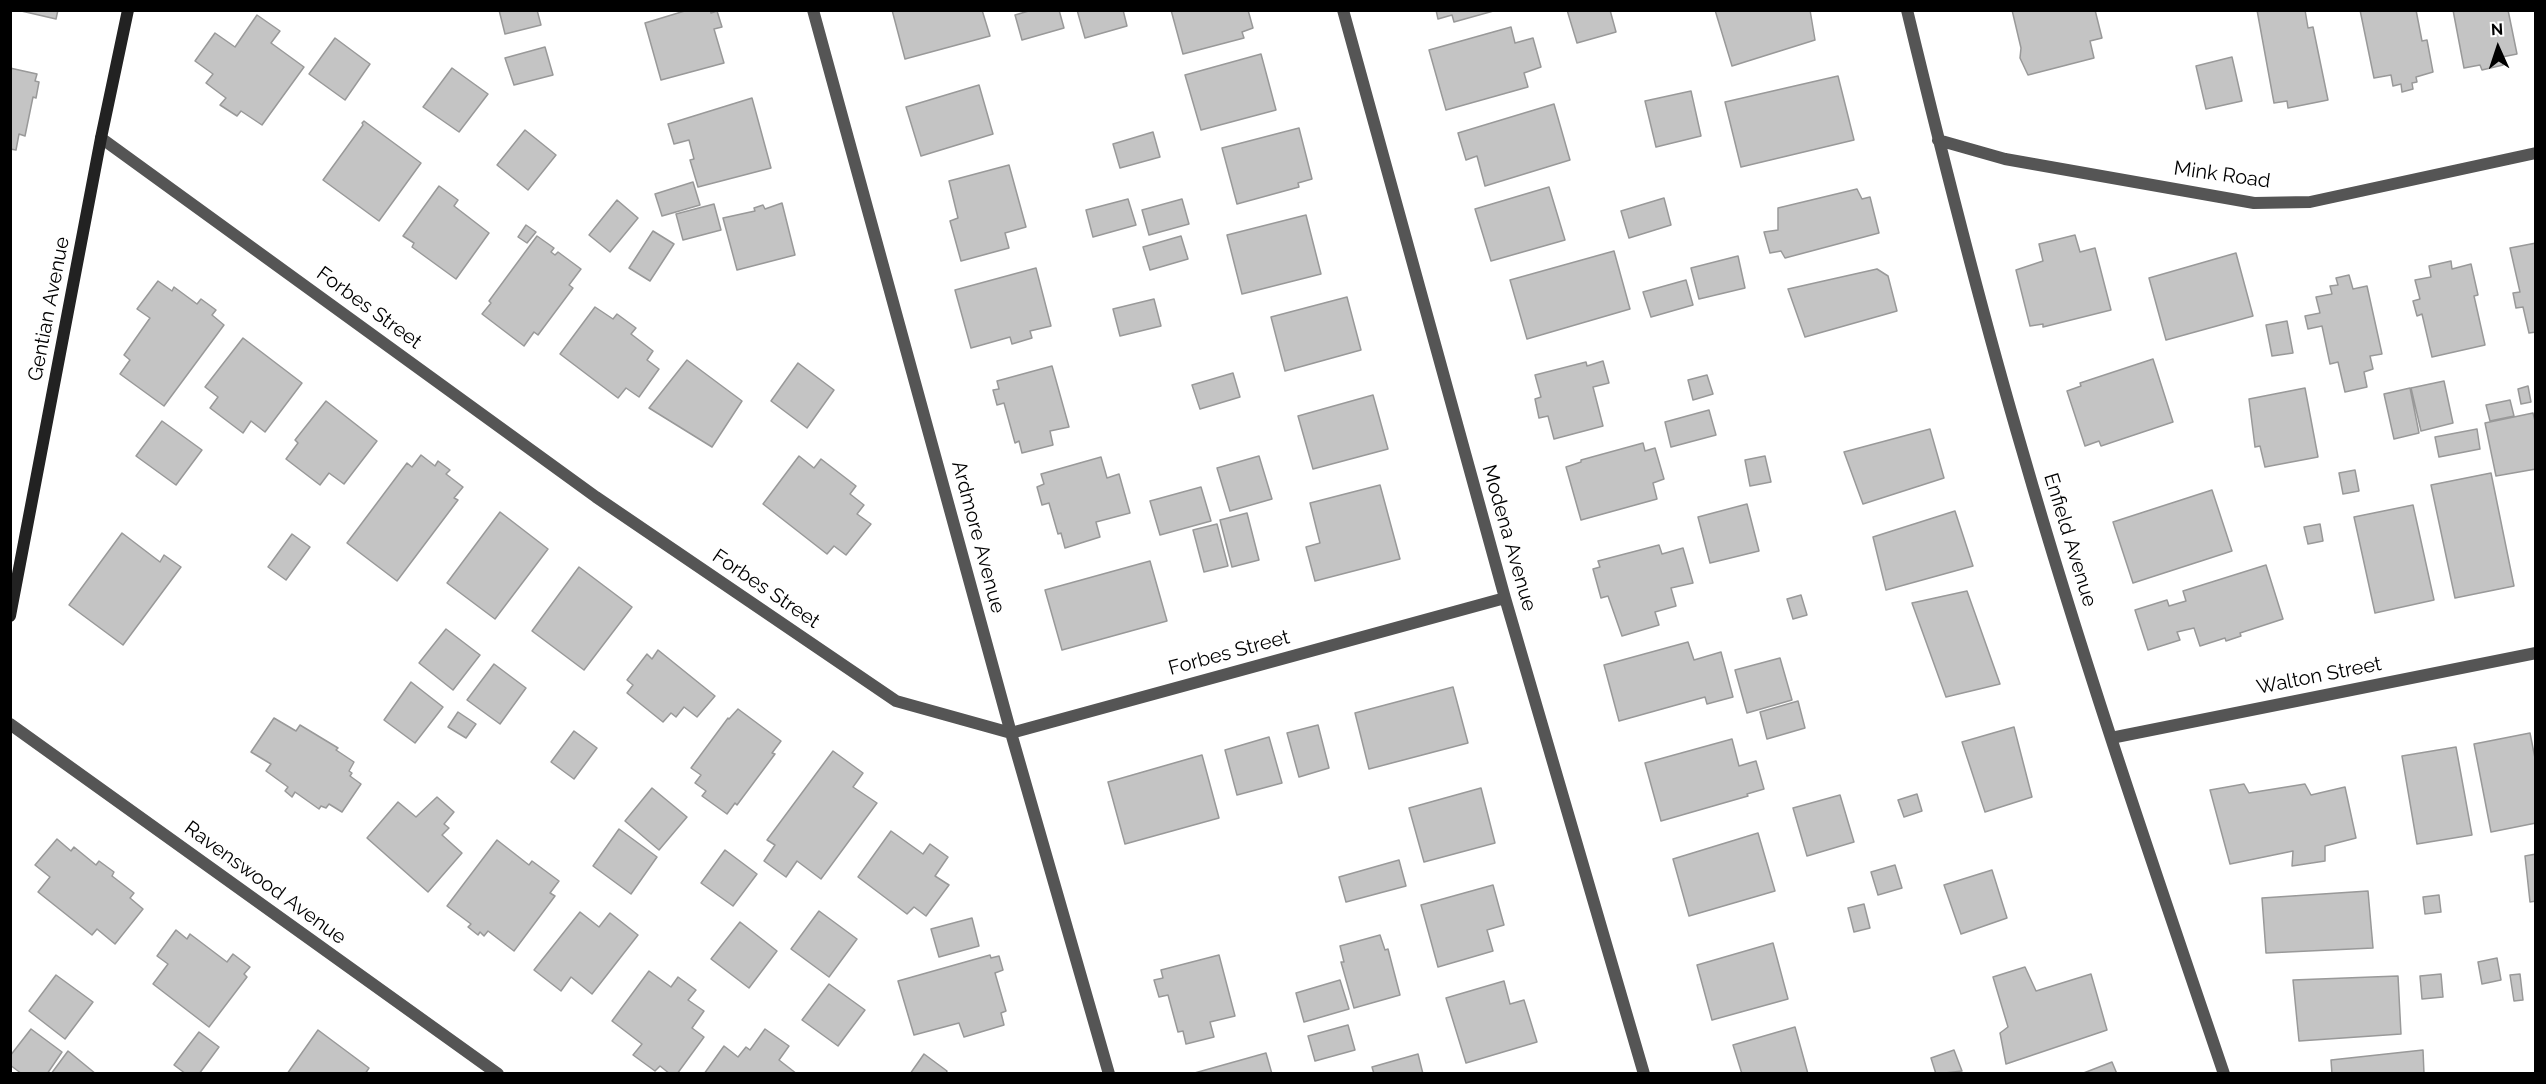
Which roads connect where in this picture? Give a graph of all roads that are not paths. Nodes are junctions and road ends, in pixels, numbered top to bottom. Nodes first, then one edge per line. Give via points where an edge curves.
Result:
1 (128, 10) edge
2 (813, 10) edge
3 (1343, 10) edge
4 (1908, 10) edge
5 (101, 138) junction
6 (1938, 140) junction
7 (2535, 153) edge
8 (1505, 598) junction
9 (10, 616) edge
10 (2535, 652) edge
11 (10, 724) edge
12 (1011, 733) junction
13 (2110, 738) junction
14 (498, 1074) edge
15 (1109, 1074) edge
16 (1644, 1074) edge
17 (2224, 1074) edge

1 - 5 street, Gentian Avenue
2 - 12 street, Ardmore Avenue
3 - 8 street, Modena Avenue
4 - 6 street, Enfield Avenue
5 - 9 street, Gentian Avenue
5 - 12 street, Forbes Street via 596,497 896,701
6 - 7 street, Mink Road via 2005,159 2254,203 2310,202
6 - 13 street, Enfield Avenue via 2023,453
8 - 12 street, Forbes Street
8 - 16 street, Modena Avenue
10 - 13 street, Walton Street
11 - 14 street, Ravenswood Avenue
12 - 15 street, Ardmore Avenue
13 - 17 street, Enfield Avenue

